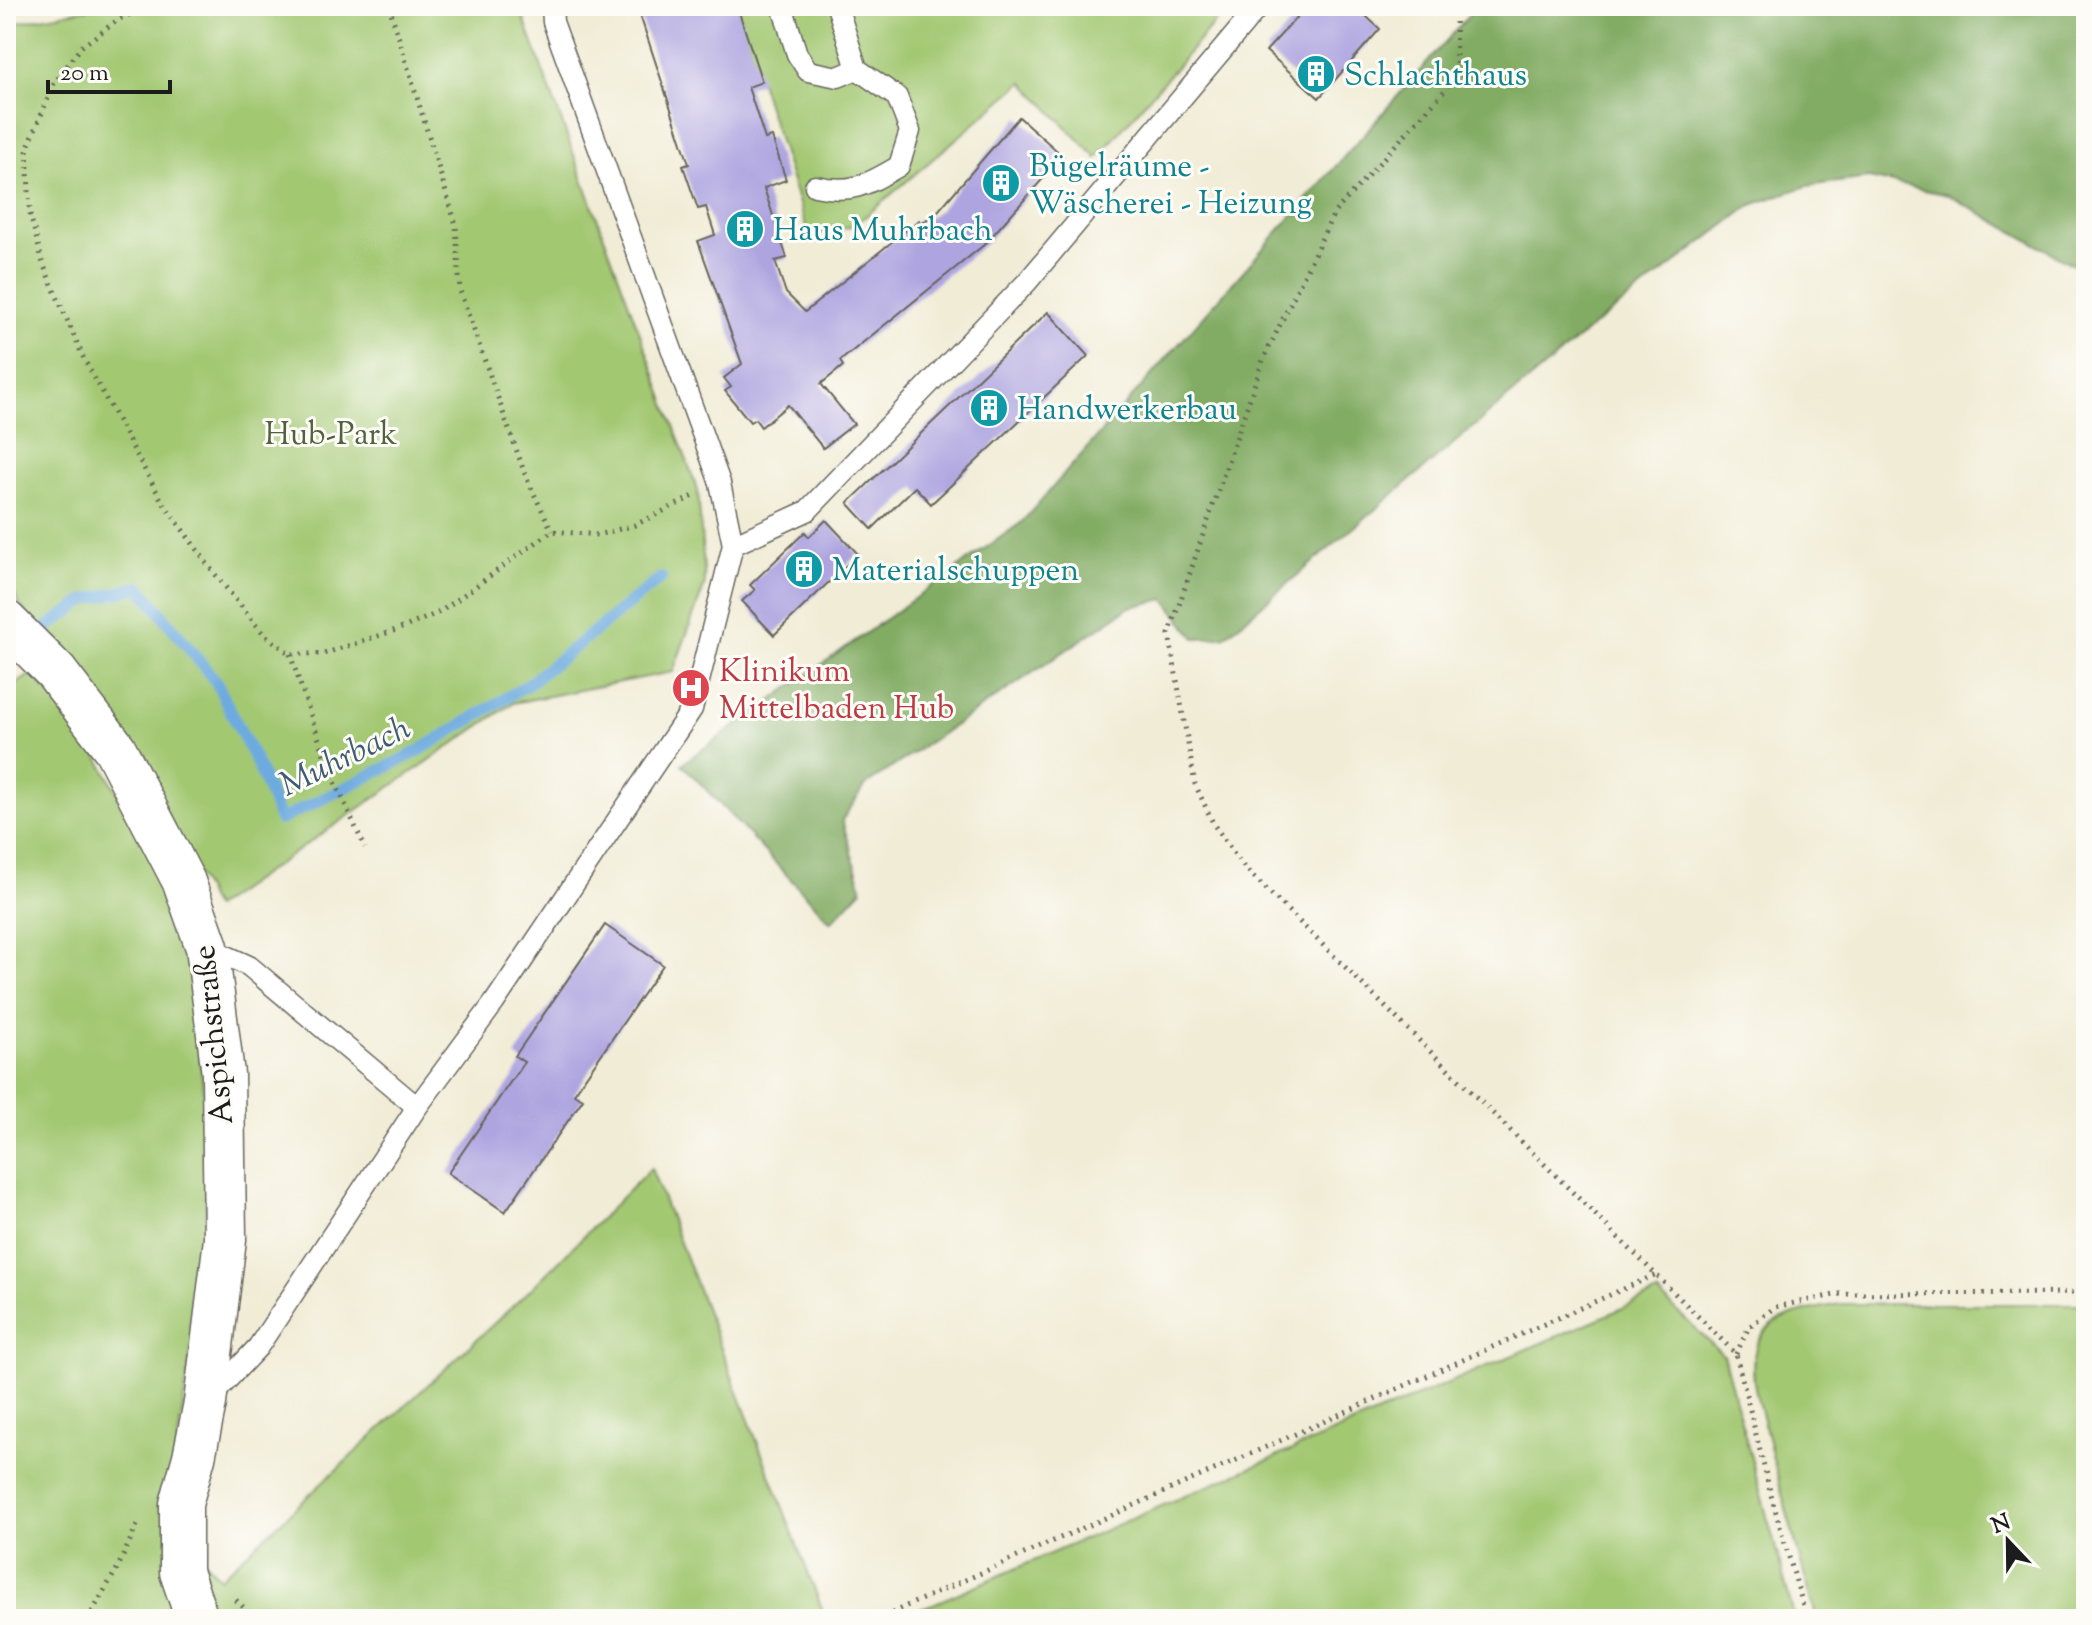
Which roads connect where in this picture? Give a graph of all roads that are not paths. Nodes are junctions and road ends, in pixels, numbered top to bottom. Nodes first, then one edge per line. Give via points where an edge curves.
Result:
1 (552, 6) edge
2 (782, 6) edge
3 (837, 6) edge
4 (1259, 6) edge
5 (857, 69) junction
6 (815, 186) dead end
7 (733, 545) junction
8 (6, 622) edge
9 (207, 947) junction
10 (417, 1107) junction
11 (205, 1403) junction
12 (197, 1619) edge

1 - 7 lane via 553,22 720,483
2 - 5 lane via 808,71 838,77
3 - 5 lane
4 - 7 lane via 1027,282 807,511
5 - 6 lane via 897,97 910,131 899,166 870,183 841,191
7 - 10 lane via 692,709 494,1003
8 - 9 street, Aspichstraße via 56,672 115,749 184,882
9 - 10 lane via 249,966
9 - 11 street, Aspichstraße via 223,1074 225,1239
10 - 11 lane via 258,1347
11 - 12 street, Aspichstraße via 181,1504 181,1572

